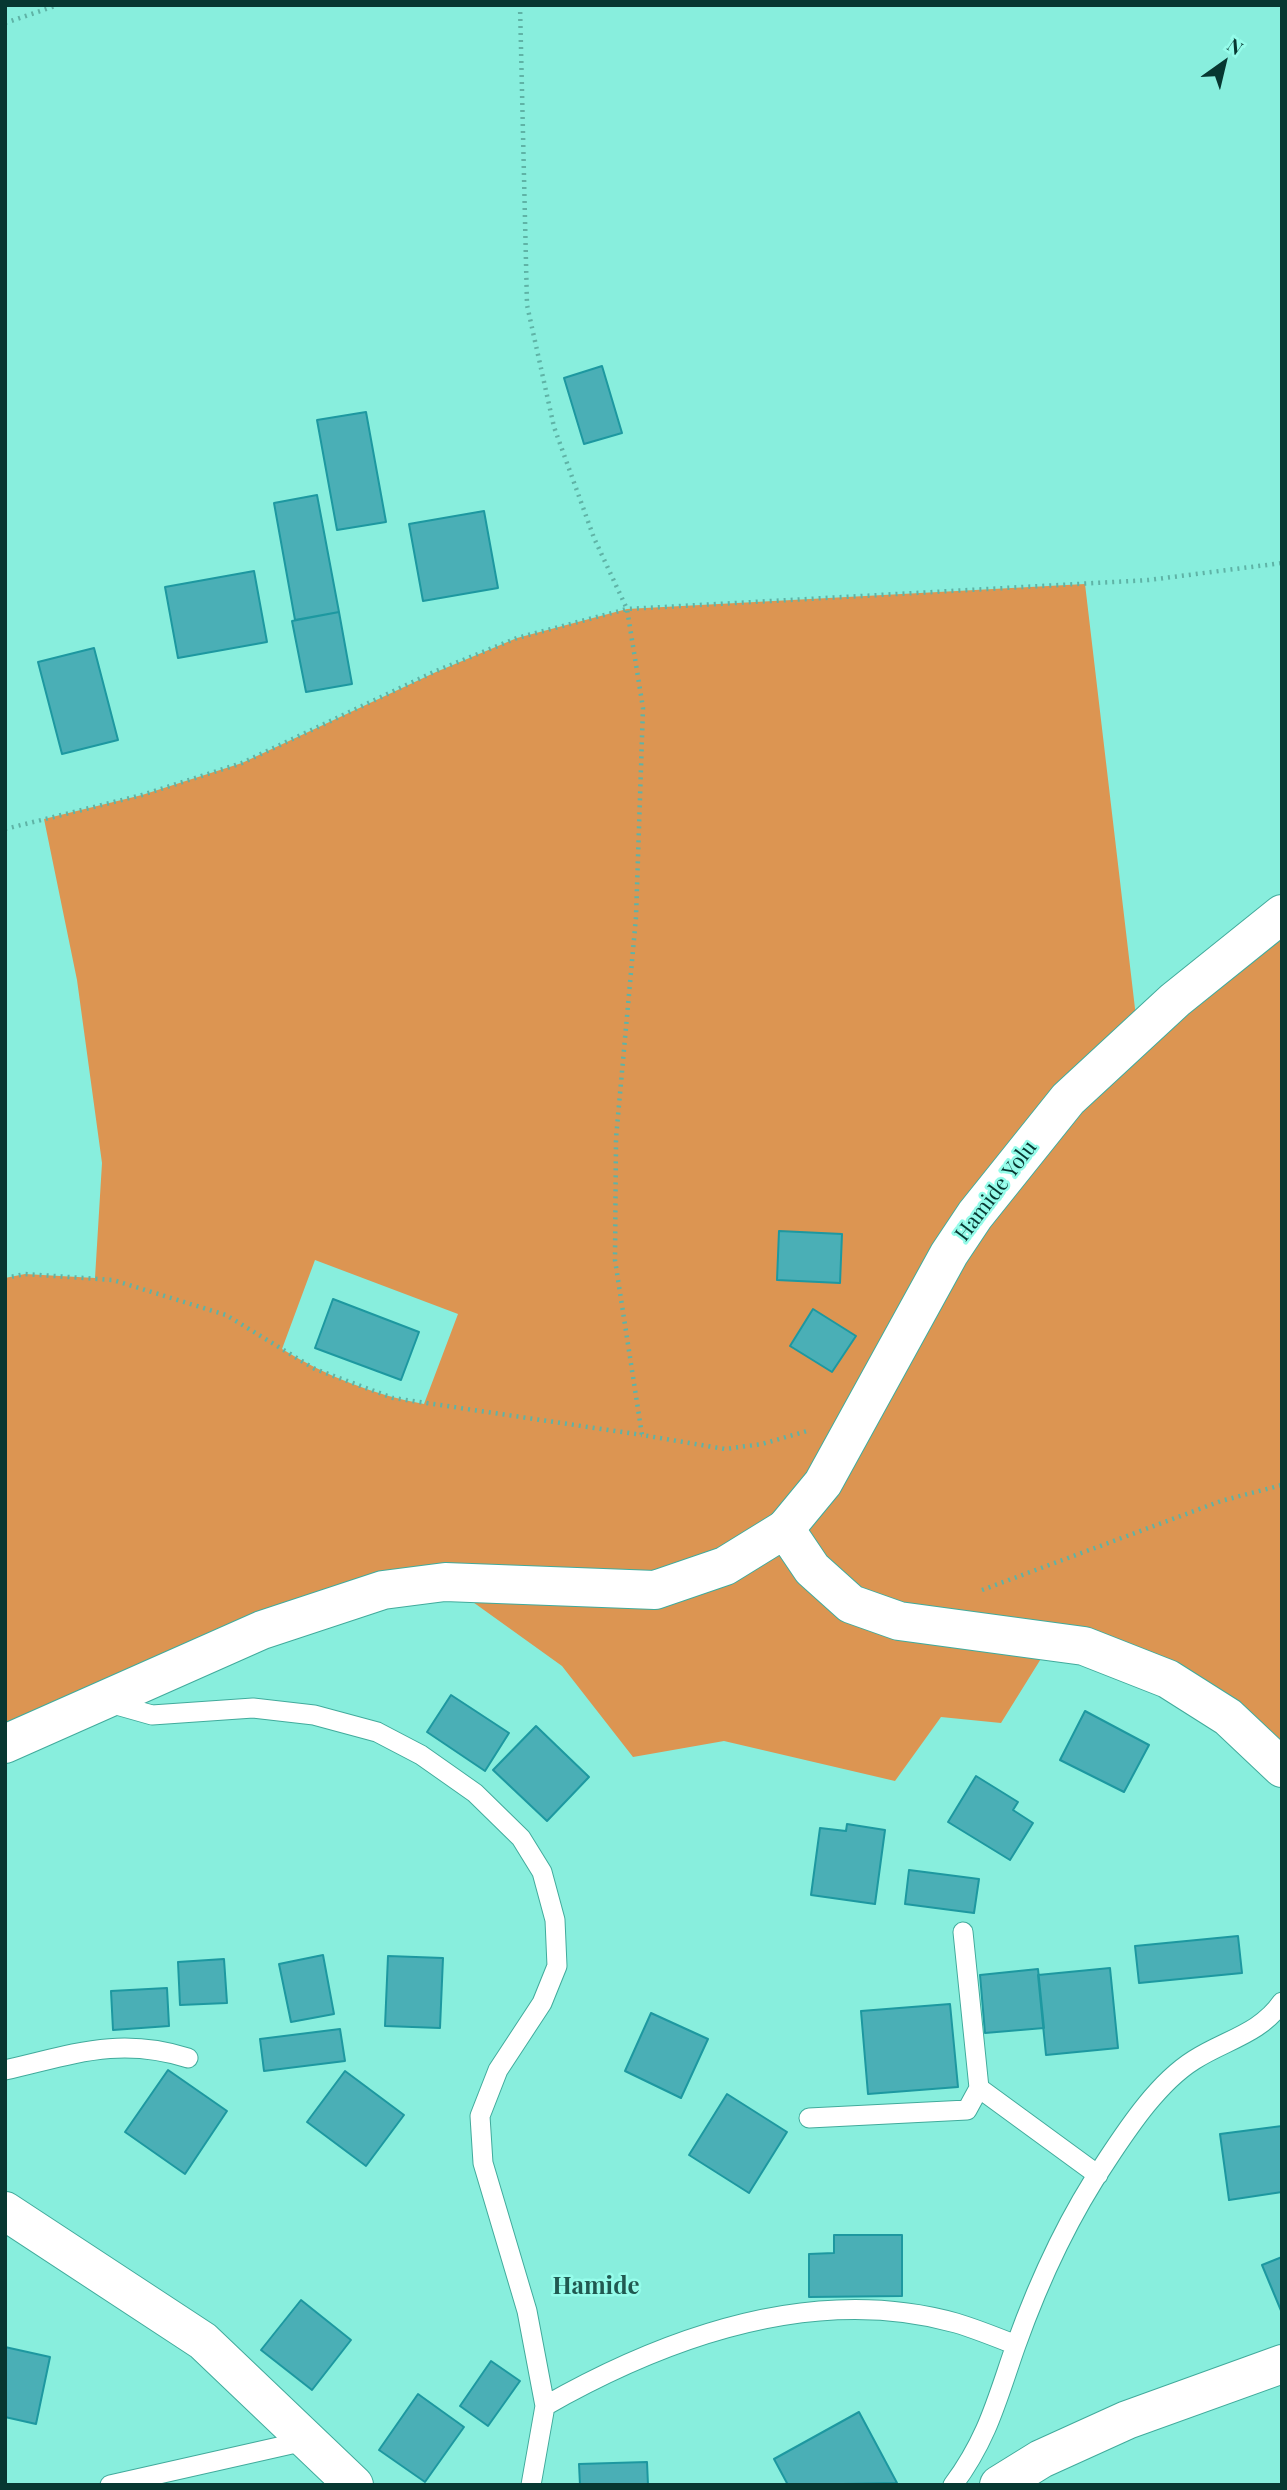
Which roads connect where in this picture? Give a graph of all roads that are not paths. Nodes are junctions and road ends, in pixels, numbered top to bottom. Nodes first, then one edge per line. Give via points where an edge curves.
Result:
1 (1282, 914) edge
2 (785, 1529) junction
3 (102, 1700) junction
4 (5, 1744) edge
5 (1282, 1768) edge
6 (962, 1932) dead end
7 (1282, 2003) edge
8 (188, 2058) dead end
9 (5, 2070) edge
10 (979, 2088) junction
11 (808, 2118) dead end
12 (1098, 2175) junction
13 (5, 2211) edge
14 (1016, 2344) junction
15 (1282, 2364) edge
16 (545, 2406) junction
17 (305, 2441) junction
18 (110, 2485) edge
19 (354, 2485) edge
20 (531, 2485) edge
21 (953, 2485) edge
22 (999, 2485) edge

1 - 2 street, Hamide Yolu via 1175,1000 1068,1099 949,1254 823,1483
2 - 3 street, Hamide Yolu via 725,1566 655,1590 445,1582 383,1590 262,1630
2 - 5 street via 812,1569 851,1604 899,1621 1084,1646 1178,1686 1228,1717
3 - 4 street, Hamide Yolu
3 - 16 lane via 152,1715 253,1708 290,1712 377,1732 421,1755 475,1793 520,1838 542,1872 555,1920 557,1966 542,2003 498,2070 480,2116 483,2164 527,2311
6 - 10 lane
7 - 12 lane via 1253,2031 1192,2060 1158,2092
8 - 9 lane via 139,2047 92,2048
10 - 11 lane via 967,2110
10 - 12 lane
12 - 14 lane via 1066,2231
13 - 17 street via 204,2341
14 - 16 lane via 956,2323 902,2313 776,2315 680,2342 618,2367
14 - 21 lane via 991,2422
15 - 22 street via 1127,2420 1041,2459
16 - 20 lane
17 - 18 lane
17 - 19 street

